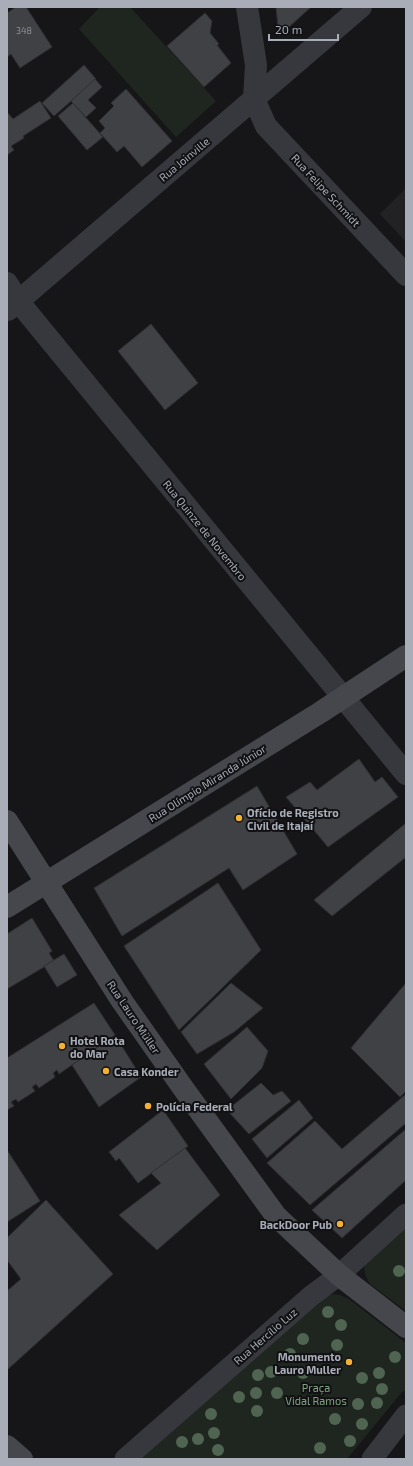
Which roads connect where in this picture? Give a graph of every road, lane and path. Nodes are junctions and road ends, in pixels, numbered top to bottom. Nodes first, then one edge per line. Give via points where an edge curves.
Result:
1 (247, 7) edge
2 (361, 7) edge
3 (254, 99) junction
4 (406, 275) edge
5 (11, 298) edge
6 (406, 656) edge
7 (343, 697) junction
8 (406, 774) edge
9 (7, 821) edge
10 (45, 883) junction
11 (7, 907) edge
12 (406, 1214) edge
13 (339, 1275) junction
14 (406, 1328) edge
15 (406, 1415) edge
16 (7, 1446) edge
17 (22, 1459) edge
18 (125, 1459) edge
19 (372, 1459) edge

1 - 3 street via 256,64
2 - 3 street, Rua Joinville
3 - 4 street, Rua Felipe Schmidt via 266,126
3 - 5 street, Rua Joinville
5 - 7 street, Rua Quinze de Novembro
6 - 7 main road, Rua Olímpio Miranda Júnior
7 - 8 street, Rua Quinze de Novembro
7 - 10 main road, Rua Olímpio Miranda Júnior
9 - 10 main road, Rua Lauro Müller
10 - 11 main road, Rua Olímpio Miranda Júnior
10 - 13 main road, Rua Lauro Müller via 122,1001 276,1216
12 - 13 street, Rua Hercílio Luz
13 - 14 main road, Rua Lauro Müller
13 - 18 street, Rua Hercílio Luz via 311,1296
15 - 19 street
16 - 17 main road

